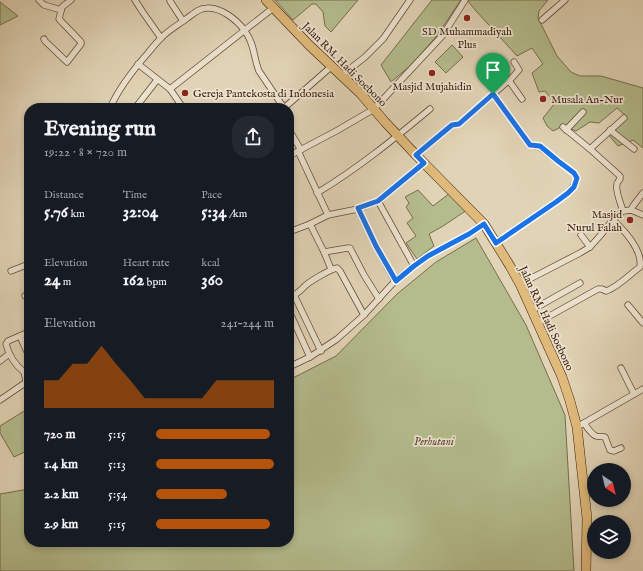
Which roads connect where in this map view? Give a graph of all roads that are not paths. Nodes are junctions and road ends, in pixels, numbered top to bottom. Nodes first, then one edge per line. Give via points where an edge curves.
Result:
1 (39, 0) edge
2 (71, 0) edge
3 (135, 0) edge
4 (266, 0) edge
5 (410, 0) edge
6 (465, 0) edge
7 (565, 0) edge
8 (170, 1) edge
9 (273, 8) junction
10 (61, 10) junction
11 (542, 20) dead end
12 (183, 21) junction
13 (245, 30) junction
14 (161, 38) junction
15 (44, 39) dead end
16 (514, 62) dead end
17 (138, 64) junction
18 (332, 66) junction
19 (342, 76) junction
20 (157, 80) junction
21 (509, 81) junction
22 (170, 89) junction
23 (493, 94) junction
24 (522, 99) dead end
25 (112, 103) edge
26 (139, 103) edge
27 (179, 103) edge
28 (280, 103) edge
29 (290, 103) edge
30 (374, 109) junction
31 (430, 109) dead end
32 (584, 112) dead end
33 (624, 118) dead end
34 (610, 130) junction
35 (398, 136) junction
36 (294, 140) edge
37 (590, 149) junction
38 (634, 149) dead end
39 (299, 151) junction
40 (294, 154) edge
41 (416, 155) junction
42 (424, 163) junction
43 (317, 192) junction
44 (643, 193) edge
45 (378, 201) junction
46 (358, 208) junction
47 (623, 210) junction
48 (631, 210) junction
49 (328, 215) junction
50 (643, 216) edge
51 (613, 220) junction
52 (310, 224) junction
53 (484, 224) junction
54 (294, 230) edge
55 (581, 235) dead end
56 (496, 243) junction
57 (590, 247) junction
58 (324, 252) junction
59 (24, 266) edge
60 (414, 266) junction
61 (331, 269) junction
62 (11, 271) dead end
63 (396, 281) junction
64 (580, 283) dead end
65 (520, 284) junction
66 (294, 295) edge
67 (379, 299) junction
68 (294, 301) edge
69 (628, 305) dead end
70 (532, 310) junction
71 (364, 315) junction
72 (294, 323) edge
73 (537, 323) junction
74 (643, 323) edge
75 (24, 334) edge
76 (20, 336) junction
77 (24, 345) edge
78 (321, 351) junction
79 (9, 354) junction
80 (310, 357) junction
81 (0, 361) edge
82 (294, 365) edge
83 (621, 368) dead end
84 (24, 370) edge
85 (24, 384) edge
86 (643, 390) edge
87 (634, 394) junction
88 (0, 400) edge
89 (581, 425) junction
90 (621, 448) dead end
91 (586, 571) edge

1 - 10 street via 44,5
2 - 10 street
3 - 14 street
4 - 9 main road, Jalan RM. Hadi Soebono
5 - 19 street via 383,39
6 - 30 street via 443,35
7 - 11 street
8 - 12 street
9 - 13 street
9 - 18 main road, Jalan RM. Hadi Soebono
10 - 15 street via 60,21 82,44 67,62
12 - 13 street via 201,9 212,8 225,13
12 - 14 street
13 - 22 street
13 - 28 street via 253,44 259,71
14 - 17 street
16 - 21 street via 519,70
17 - 20 street
17 - 25 street
18 - 19 main road, Jalan RM. Hadi Soebono
18 - 29 street
19 - 30 main road, Jalan RM. Hadi Soebono
20 - 22 street
20 - 26 street
21 - 23 street
21 - 24 street
22 - 27 street
23 - 41 street via 459,124 452,125
23 - 56 street via 530,145 540,146 577,178 574,187 568,193
30 - 35 main road, Jalan RM. Hadi Soebono
30 - 39 street
31 - 35 street
32 - 37 street via 564,128
33 - 34 street
34 - 37 street
34 - 38 street
35 - 41 main road, Jalan RM. Hadi Soebono
35 - 43 street via 344,176
36 - 39 street
37 - 47 street via 620,176 617,186
39 - 40 street
39 - 43 street
41 - 42 main road, Jalan RM. Hadi Soebono
42 - 45 street
42 - 53 main road, Jalan RM. Hadi Soebono
43 - 49 street
44 - 48 street
45 - 46 street
45 - 60 street
46 - 49 street
46 - 63 street
47 - 48 street
47 - 51 street
48 - 50 street
49 - 52 street
51 - 57 street
51 - 73 street via 636,242 642,264 609,290 598,289
52 - 54 street
52 - 58 street
53 - 56 main road, Jalan RM. Hadi Soebono
53 - 60 street
55 - 57 street
56 - 65 main road, Jalan RM. Hadi Soebono
57 - 65 street
58 - 61 street
58 - 67 street via 350,248
59 - 62 street
60 - 63 street
61 - 66 street
61 - 71 street via 339,269
63 - 67 street
64 - 70 street
65 - 70 main road, Jalan RM. Hadi Soebono
67 - 71 street
68 - 78 street
69 - 74 street
70 - 73 main road, Jalan RM. Hadi Soebono
71 - 78 street
72 - 80 street
73 - 89 main road, Jalan RM. Hadi Soebono
75 - 76 street
76 - 77 street
76 - 79 street via 7,342
78 - 80 street
79 - 81 street
79 - 84 street via 19,368
80 - 82 street
83 - 87 street
85 - 88 street
86 - 87 street
87 - 89 street
89 - 90 street via 594,436 604,436 610,450
89 - 91 main road, Jalan RM. Hadi Soebono via 587,518

